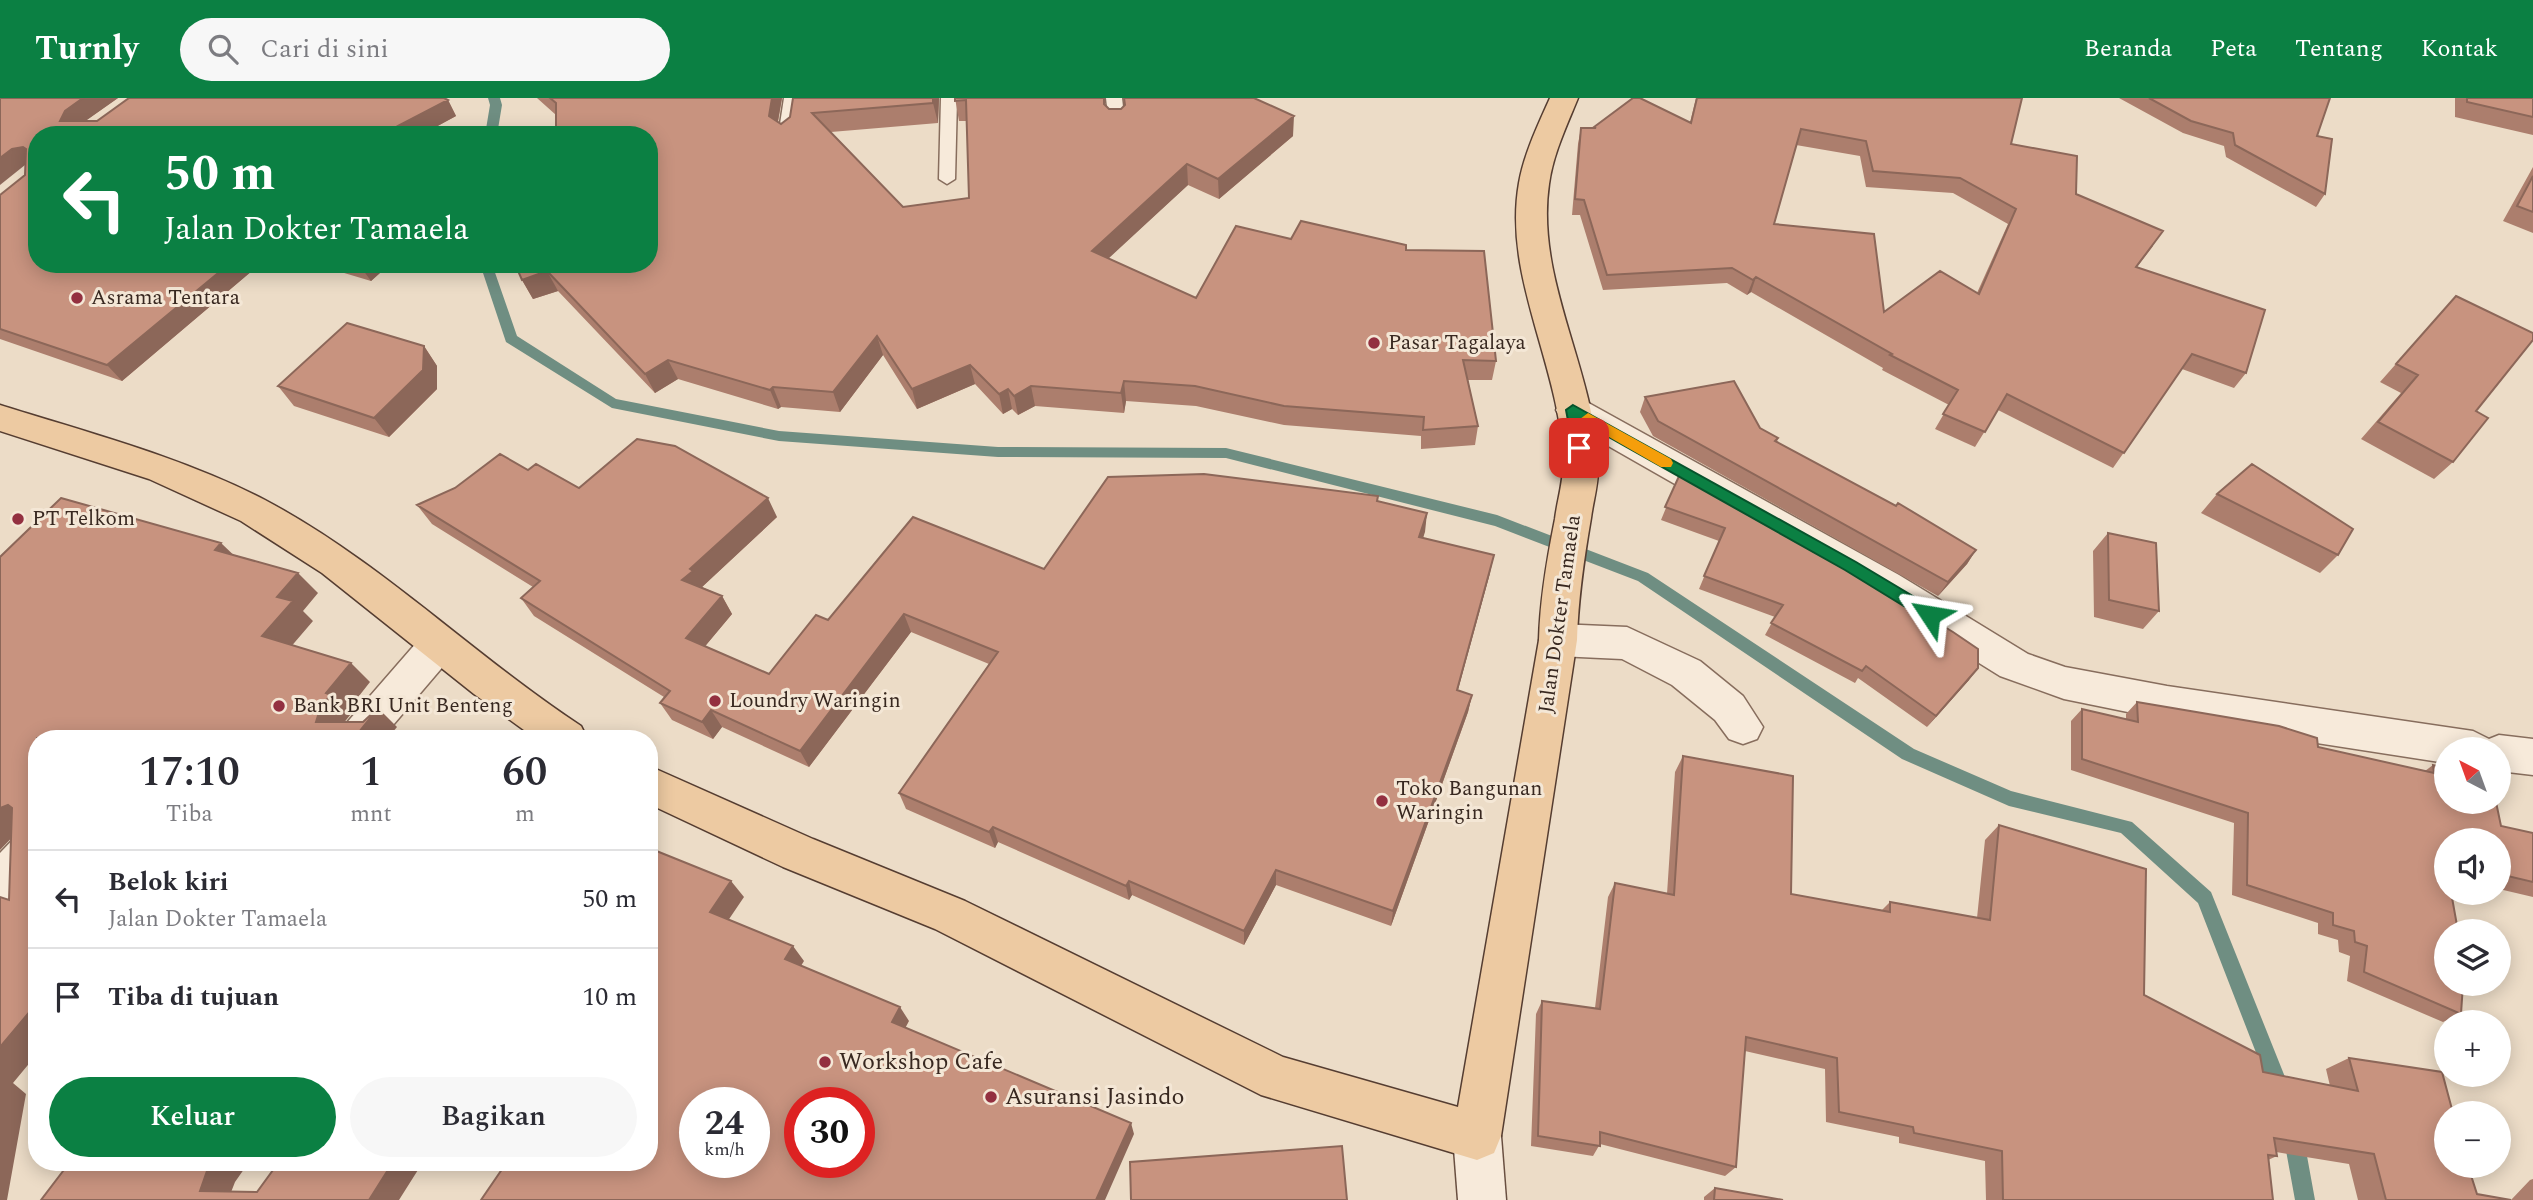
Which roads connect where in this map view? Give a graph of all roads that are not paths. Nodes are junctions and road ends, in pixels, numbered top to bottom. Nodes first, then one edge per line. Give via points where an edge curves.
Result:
1 (792, 98) edge
2 (949, 98) edge
3 (1114, 98) edge
4 (1564, 98) edge
5 (1117, 124) edge
6 (786, 136) edge
7 (947, 179) dead end
8 (1573, 410) junction
9 (0, 418) edge
10 (1559, 620) junction
11 (438, 645) junction
12 (1743, 727) dead end
13 (365, 730) edge
14 (554, 730) edge
15 (2434, 743) edge
16 (2511, 754) edge
17 (2533, 757) edge
18 (658, 788) edge
19 (28, 853) edge
20 (0, 883) edge
21 (28, 891) edge
22 (1477, 1136) junction
23 (1482, 1200) edge

1 - 6 lane
2 - 7 lane
3 - 5 lane
4 - 8 main road, Jalan Dokter Tamaela via 1545,141 1531,217 1535,259
8 - 10 main road, Jalan Dokter Tamaela via 1581,467
8 - 15 street via 1874,579 2014,665 2064,683 2167,703
9 - 11 main road via 183,479 254,511 364,584
10 - 12 street via 1627,643 1686,673 1729,708
10 - 22 main road, Jalan Dokter Tamaela
11 - 13 street
11 - 14 main road
16 - 17 street
18 - 22 main road via 798,853 950,915 1277,1079
19 - 20 street
20 - 21 street
22 - 23 street

